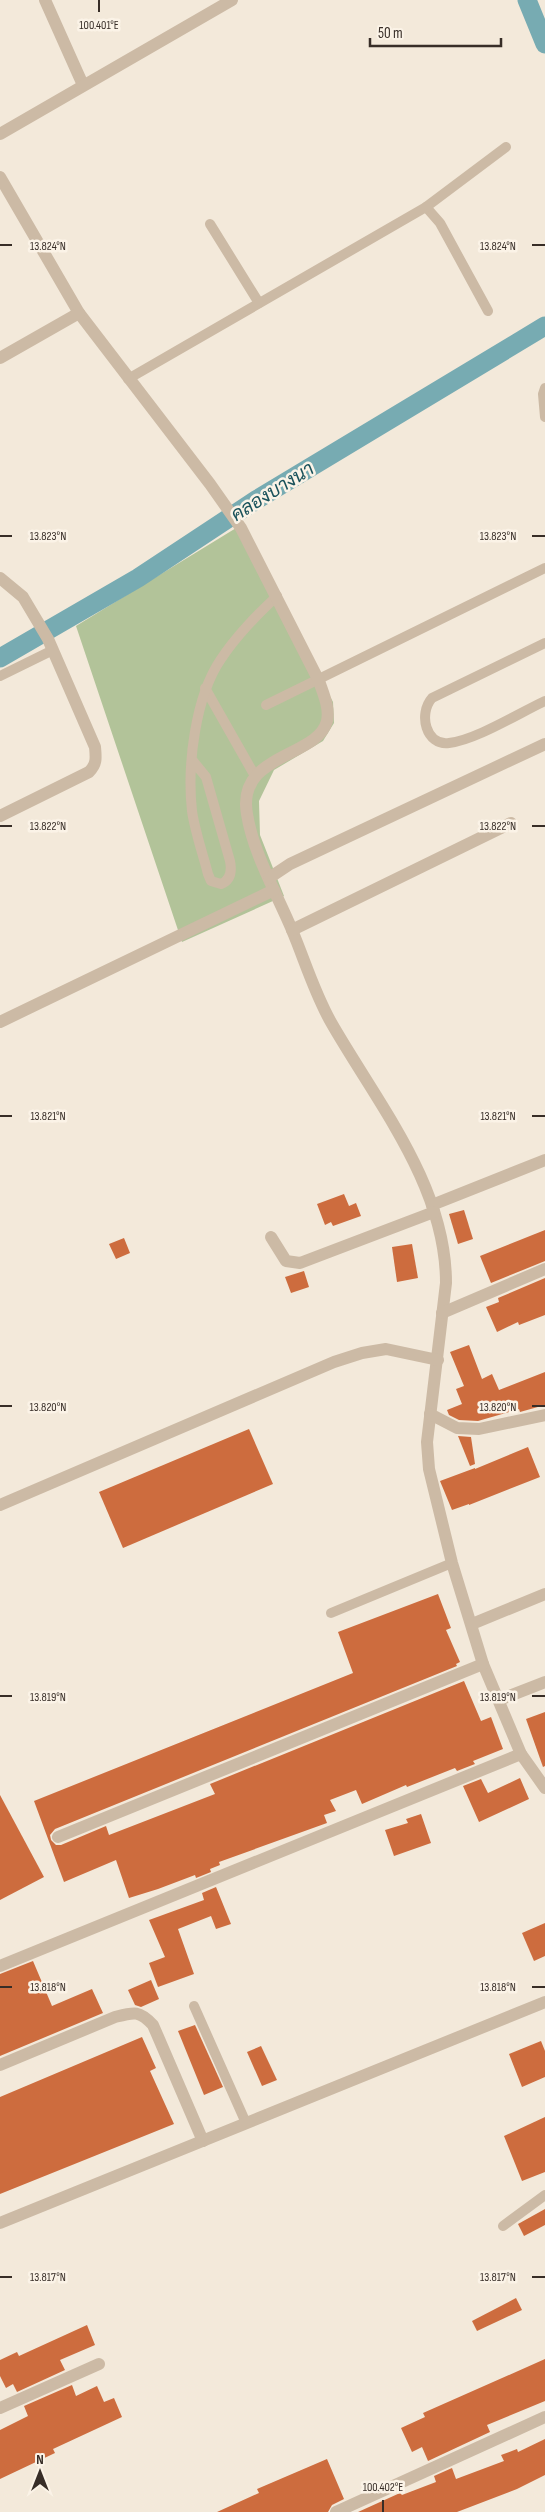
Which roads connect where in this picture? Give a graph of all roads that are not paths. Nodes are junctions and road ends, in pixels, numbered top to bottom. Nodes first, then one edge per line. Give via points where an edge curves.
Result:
1 (45, 0) edge
2 (232, 0) edge
3 (83, 85) junction
4 (0, 134) edge
5 (506, 147) dead end
6 (0, 178) edge
7 (426, 206) junction
8 (210, 224) dead end
9 (259, 303) junction
10 (488, 311) dead end
11 (79, 313) junction
12 (0, 358) edge
13 (128, 380) junction
14 (545, 388) edge
15 (545, 417) edge
16 (545, 568) edge
17 (0, 578) edge
18 (277, 596) junction
19 (545, 643) edge
20 (50, 645) junction
21 (0, 676) edge
22 (319, 681) junction
23 (205, 688) junction
24 (545, 701) edge
25 (266, 705) dead end
26 (545, 744) edge
27 (193, 761) junction
28 (255, 776) junction
29 (0, 816) edge
30 (511, 823) dead end
31 (269, 878) junction
32 (274, 890) junction
33 (292, 930) junction
34 (0, 1022) edge
35 (545, 1160) edge
36 (433, 1209) junction
37 (271, 1237) dead end
38 (545, 1269) edge
39 (442, 1313) junction
40 (438, 1360) junction
41 (430, 1414) junction
42 (545, 1415) edge
43 (0, 1505) edge
44 (452, 1563) junction
45 (545, 1594) edge
46 (331, 1613) dead end
47 (472, 1624) junction
48 (483, 1664) junction
49 (545, 1682) edge
50 (499, 1700) junction
51 (521, 1754) junction
52 (545, 1788) edge
53 (58, 1837) dead end
54 (0, 1966) edge
55 (545, 2002) edge
56 (194, 2006) dead end
57 (0, 2065) edge
58 (246, 2123) junction
59 (203, 2141) junction
60 (545, 2195) edge
61 (0, 2223) edge
62 (503, 2226) dead end
63 (99, 2364) dead end
64 (0, 2408) edge
65 (545, 2417) edge
66 (336, 2512) edge

1 - 3 street
2 - 3 street
3 - 4 street
5 - 7 lane
6 - 11 street
7 - 9 lane
7 - 10 lane via 440,223
8 - 9 lane
9 - 13 lane
11 - 12 street
11 - 13 street
13 - 18 street via 241,528
14 - 15 lane
16 - 22 lane
17 - 20 street via 23,596
18 - 22 street
18 - 23 lane via 239,633
19 - 24 lane via 432,698 423,716 428,732 438,742 447,744
20 - 21 lane
20 - 29 street via 94,747 94,767
22 - 25 lane
22 - 28 street via 328,712 327,722 315,738
23 - 27 lane via 195,733
23 - 28 lane
26 - 31 street via 290,864
27 - 27 lane via 206,777 230,861 231,873 221,884 211,881 208,874 192,813
28 - 31 street via 249,786 246,813
30 - 33 street
31 - 32 street
32 - 33 street
32 - 34 street
33 - 36 street via 330,1021 408,1150
35 - 36 street
36 - 37 street via 300,1262 286,1261
36 - 39 street via 446,1262
38 - 39 street
39 - 40 street
40 - 41 street
40 - 43 street via 386,1349 362,1353
41 - 42 street via 457,1428 479,1429
41 - 44 street via 429,1469
44 - 46 lane
44 - 47 street
45 - 47 street
47 - 48 street
48 - 50 street
48 - 53 street
49 - 50 street
50 - 51 street
51 - 52 street
51 - 54 street
55 - 58 street
56 - 58 lane
57 - 59 street via 115,2017 131,2012 143,2014 153,2025
58 - 59 street
59 - 61 street
60 - 62 lane
63 - 64 street
65 - 66 street

